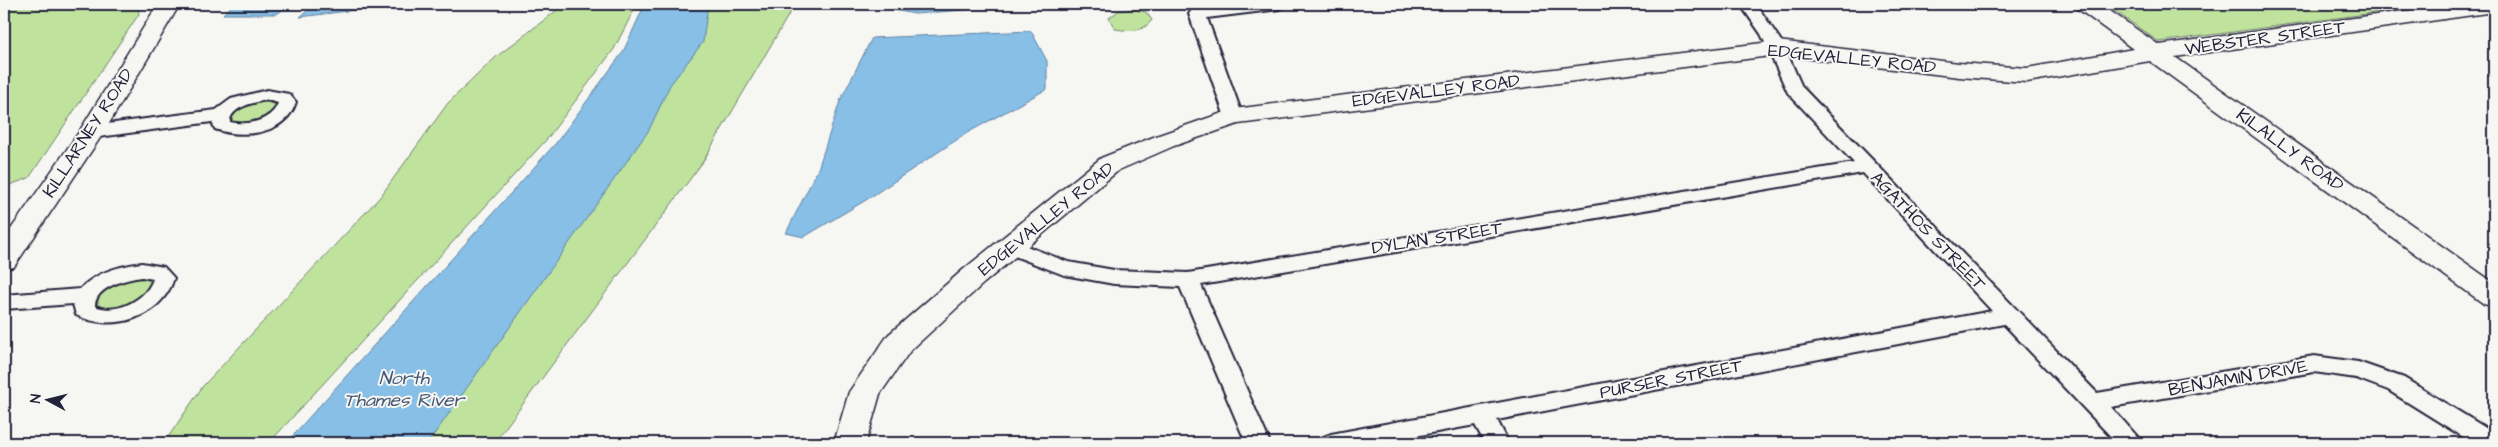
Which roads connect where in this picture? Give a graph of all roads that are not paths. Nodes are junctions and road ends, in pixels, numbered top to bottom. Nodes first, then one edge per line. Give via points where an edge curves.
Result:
1 (169, 4) edge
2 (1279, 4) edge
3 (1748, 4) edge
4 (2086, 4) edge
5 (2494, 5) edge
6 (1778, 48) junction
7 (2155, 54) junction
8 (222, 115) dead end
9 (1234, 117) junction
10 (91, 132) junction
11 (1865, 166) junction
12 (1011, 247) junction
13 (4, 260) edge
14 (1188, 280) junction
15 (86, 296) dead end
16 (2494, 297) edge
17 (4, 302) edge
18 (2010, 315) junction
19 (2093, 402) junction
20 (1482, 415) junction
21 (2490, 439) edge
22 (850, 443) edge
23 (1258, 443) edge
24 (1331, 443) edge
25 (1496, 443) edge
26 (2131, 443) edge

1 - 10 street, KILLARNEY ROAD
2 - 9 street via 1197,14
3 - 6 street, AGATHOS STREET
4 - 7 street, KILALLY ROAD
5 - 7 street, WEBSTER STREET
6 - 7 street, EDGEVALLEY ROAD via 1959,70 2027,74
6 - 9 street, EDGEVALLEY ROAD
6 - 11 street, AGATHOS STREET via 1794,89
7 - 16 street, KILALLY ROAD
8 - 10 street
9 - 12 street, EDGEVALLEY ROAD via 1110,164
10 - 13 street, KILLARNEY ROAD
11 - 14 street, DYLAN STREET
11 - 18 street, AGATHOS STREET
12 - 14 street, DYLAN STREET via 1064,268 1114,276
12 - 22 street, EDGEVALLEY ROAD via 899,343 865,392
14 - 23 street
15 - 17 street
18 - 19 street, AGATHOS STREET
18 - 20 street, PURSER STREET
19 - 21 street, BENJAMIN DRIVE via 2314,364 2358,370 2396,384
19 - 26 street, AGATHOS STREET
20 - 24 street, PURSER STREET
20 - 25 street

